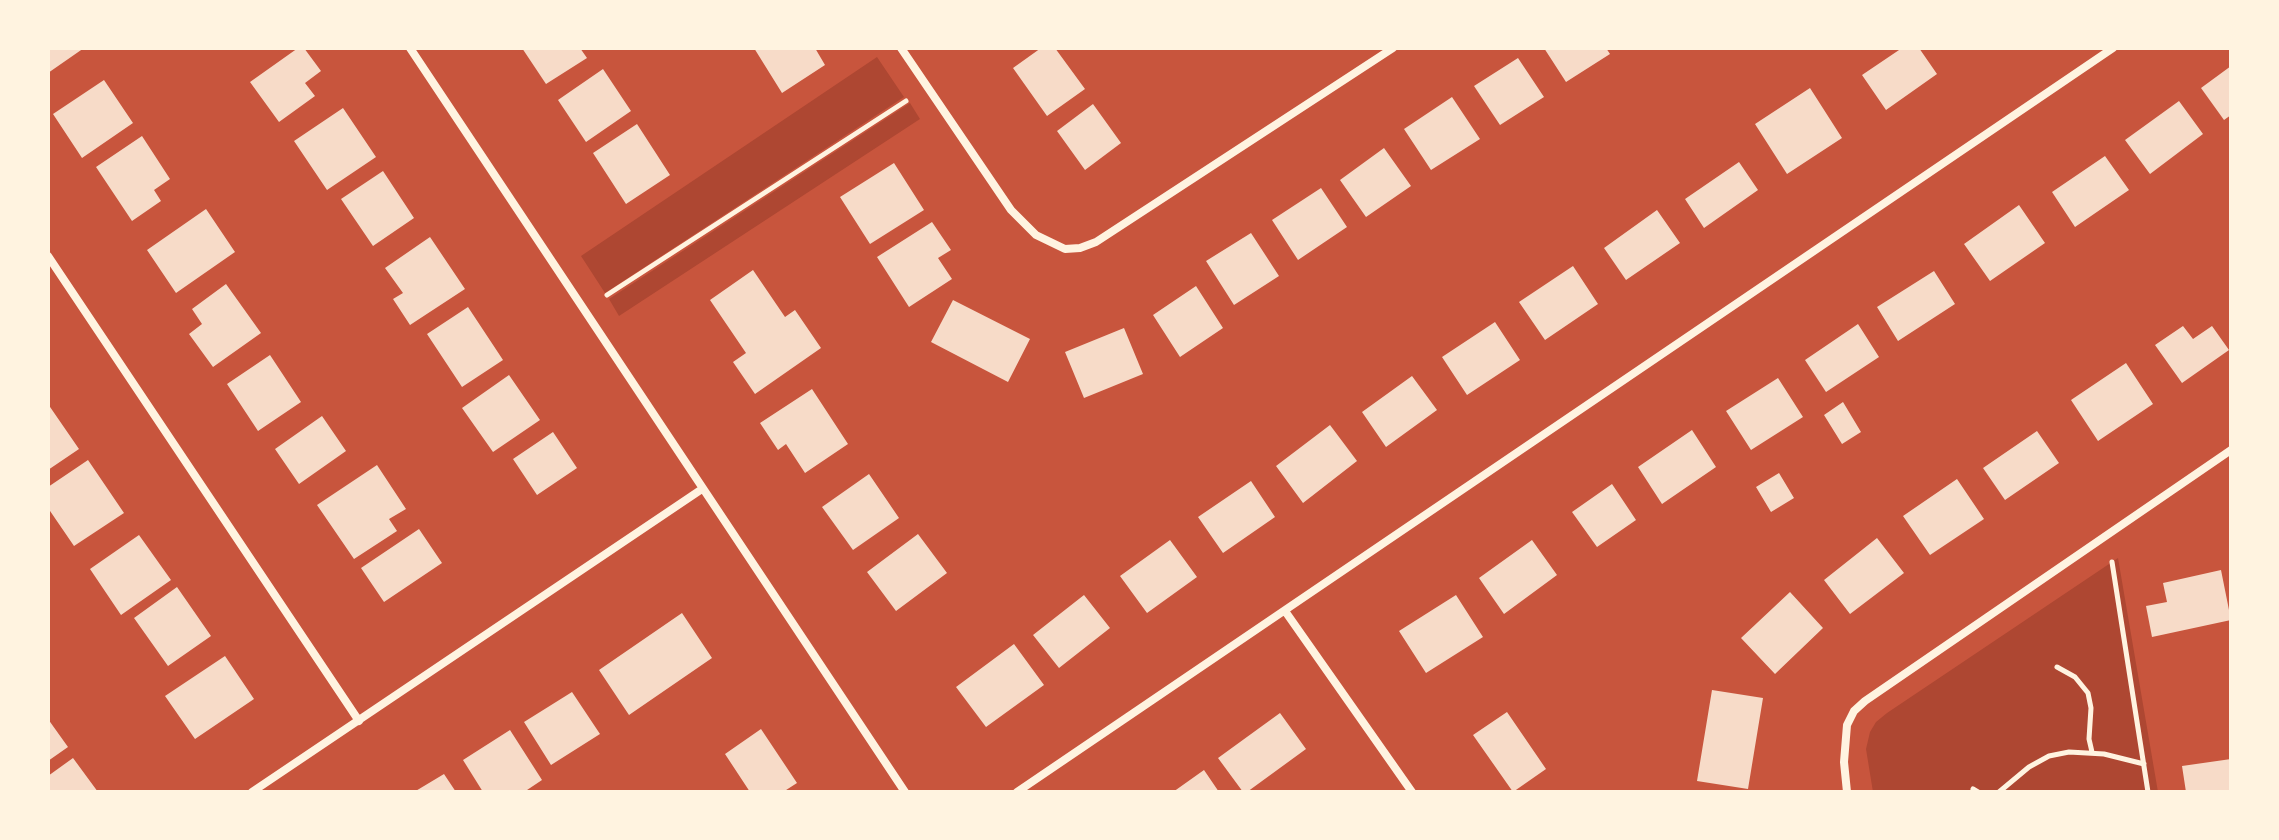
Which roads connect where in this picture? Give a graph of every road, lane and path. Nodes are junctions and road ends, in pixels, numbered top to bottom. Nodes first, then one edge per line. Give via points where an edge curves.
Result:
1 (410, 48) edge
2 (901, 48) edge
3 (2113, 48) edge
4 (1387, 50) edge
5 (906, 101) dead end
6 (48, 256) edge
7 (607, 295) dead end
8 (2231, 450) edge
9 (702, 489) junction
10 (2112, 562) dead end
11 (1285, 611) junction
12 (2057, 667) dead end
13 (359, 721) junction
14 (2092, 752) junction
15 (2144, 764) junction
16 (252, 792) edge
17 (905, 792) edge
18 (1017, 792) edge
19 (1412, 792) edge
20 (1847, 792) edge
21 (1999, 792) edge
22 (2148, 792) edge

1 - 9 street
2 - 4 street via 1011,210 1036,235 1065,249 1096,242
3 - 11 street
5 - 7 path
6 - 13 street
8 - 20 street via 1865,701 1847,725
9 - 13 street
9 - 17 street
10 - 15 path
11 - 18 street
11 - 19 street
12 - 14 path via 2088,693
13 - 16 street
14 - 15 path
14 - 21 path via 2049,756
15 - 22 path

